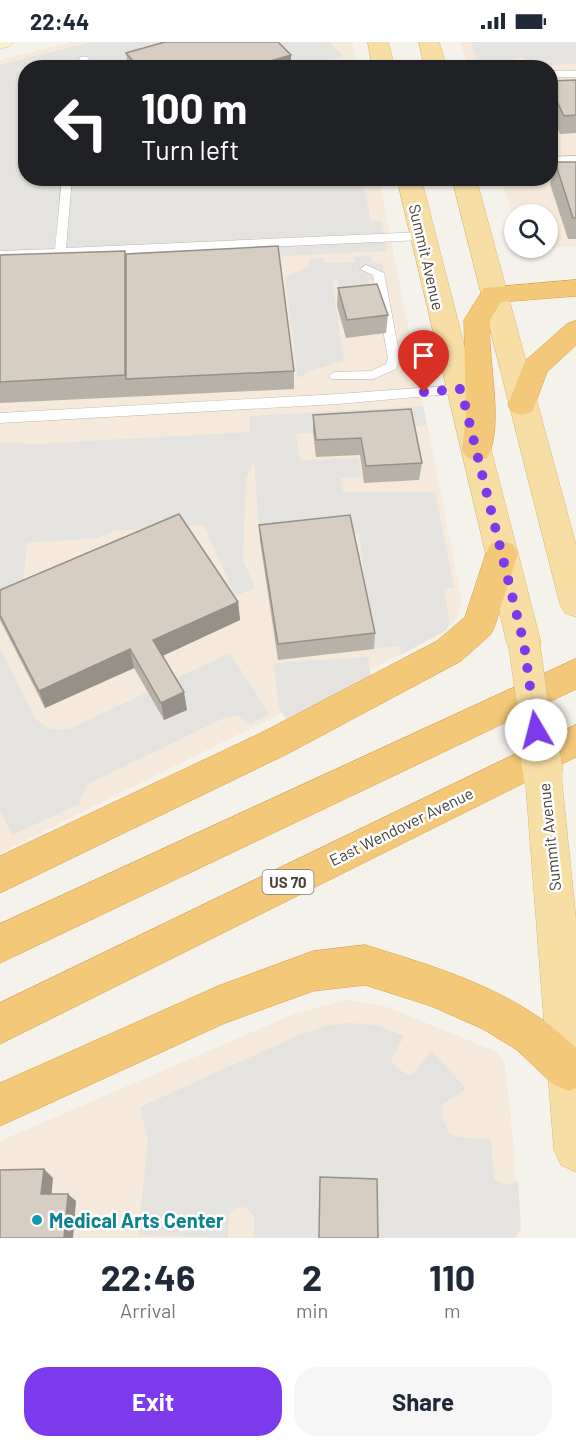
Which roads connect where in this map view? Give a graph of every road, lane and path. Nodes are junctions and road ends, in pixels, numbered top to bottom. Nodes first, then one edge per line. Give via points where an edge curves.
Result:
1 (378, 42) edge
2 (429, 42) edge
3 (382, 60) edge
4 (434, 60) edge
5 (558, 74) edge
6 (576, 74) edge
7 (576, 159) edge
8 (558, 160) edge
9 (66, 186) edge
10 (411, 186) edge
11 (466, 186) edge
12 (422, 236) junction
13 (60, 252) junction
14 (0, 255) edge
15 (366, 269) dead end
16 (576, 288) edge
17 (493, 294) junction
18 (576, 330) edge
19 (335, 376) dead end
20 (461, 389) junction
21 (522, 405) junction
22 (0, 418) edge
23 (477, 450) junction
24 (502, 553) junction
25 (576, 604) edge
26 (576, 673) edge
27 (576, 740) edge
28 (0, 875) edge
29 (0, 944) edge
30 (560, 948) junction
31 (576, 993) edge
32 (0, 1024) edge
33 (569, 1070) junction
34 (0, 1105) edge
35 (576, 1150) edge

1 - 3 main road
2 - 4 main road
5 - 6 lane
7 - 8 lane
9 - 13 lane
10 - 12 main road, Summit Avenue
11 - 17 main road
12 - 13 lane
12 - 20 main road, Summit Avenue
13 - 14 lane
15 - 19 lane via 378,273 394,358 392,366 374,375
16 - 17 highway
17 - 21 main road
17 - 23 highway via 477,320
18 - 21 highway via 535,368
20 - 22 lane
20 - 23 main road, Summit Avenue
21 - 25 main road
23 - 24 main road, Summit Avenue
24 - 28 highway via 479,625 449,651 275,743
24 - 30 main road, Summit Avenue, bridge via 524,644 548,817
26 - 29 highway
27 - 32 highway, East Wendover Avenue / US 70
30 - 31 main road
30 - 33 main road, Summit Avenue
33 - 34 highway via 531,1036 497,1015 436,987 365,965 313,971 229,1002
33 - 35 main road, Summit Avenue

